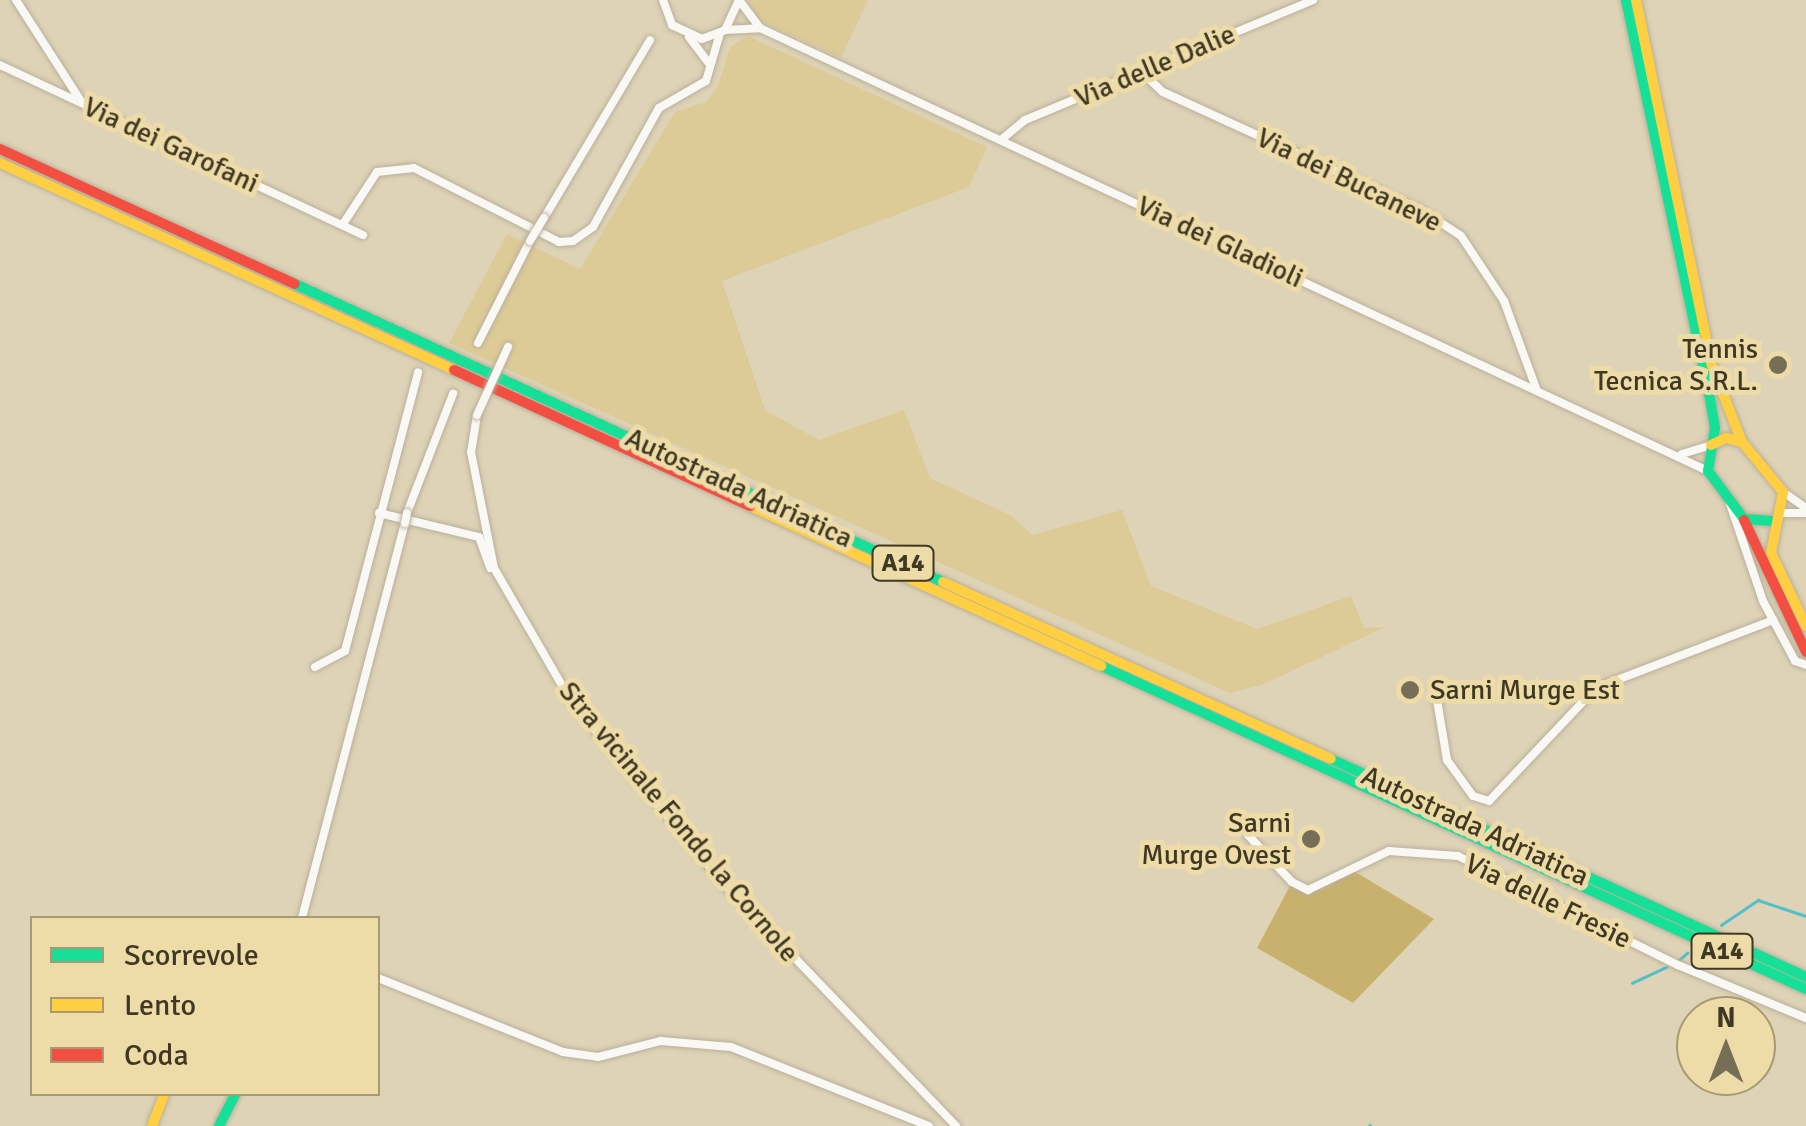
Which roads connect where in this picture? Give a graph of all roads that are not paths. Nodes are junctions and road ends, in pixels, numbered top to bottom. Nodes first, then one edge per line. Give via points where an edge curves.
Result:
1 (16, 0) edge
2 (663, 0) edge
3 (739, 0) edge
4 (1313, 0) edge
5 (1628, 0) edge
6 (760, 28) junction
7 (723, 32) junction
8 (689, 37) junction
9 (650, 40) dead end
10 (709, 64) junction
11 (0, 65) edge
12 (1141, 71) junction
13 (82, 103) junction
14 (1001, 140) junction
15 (0, 149) edge
16 (0, 163) edge
17 (343, 224) junction
18 (363, 235) dead end
19 (478, 343) dead end
20 (508, 347) dead end
21 (418, 372) dead end
22 (1536, 388) junction
23 (453, 394) dead end
24 (1742, 442) junction
25 (1711, 445) junction
26 (1682, 454) junction
27 (1708, 471) junction
28 (1783, 492) junction
29 (1728, 494) junction
30 (1806, 510) edge
31 (379, 513) junction
32 (1778, 517) junction
33 (1744, 519) junction
34 (494, 568) junction
35 (1773, 620) junction
36 (1806, 626) edge
37 (1806, 652) edge
38 (1806, 664) edge
39 (314, 666) dead end
40 (1435, 688) dead end
41 (1248, 835) dead end
42 (303, 916) edge
43 (1806, 977) edge
44 (380, 980) edge
45 (1806, 989) edge
46 (1806, 1018) edge
47 (163, 1096) edge
48 (226, 1096) edge
49 (234, 1096) edge
50 (221, 1121) edge
51 (152, 1126) edge
52 (929, 1126) edge
53 (956, 1126) edge

1 - 13 street
2 - 8 street via 672,26
3 - 6 street, Via dei Gladioli
3 - 7 street, Via dei Gladioli
4 - 12 street, Via delle Dalie
5 - 24 main road via 1724,410
5 - 25 main road via 1712,405
6 - 7 street, Via dei Gladioli
6 - 14 street, Via dei Gladioli
7 - 8 street, Via dei Gladioli
7 - 10 street
8 - 10 street
9 - 19 street, bridge via 530,241
10 - 17 street via 696,92 659,108 593,228 573,240 546,236 414,168 378,172
11 - 13 street, Via dei Garofani
12 - 14 street, Via delle Dalie via 1025,120
12 - 22 street, Via dei Bucaneve via 1163,92 1423,211 1462,236 1504,301
13 - 17 street, Via dei Garofani
14 - 22 street, Via dei Gladioli
15 - 43 main road, Autostrada Adriatica / A14
16 - 45 main road, Autostrada Adriatica / A14
17 - 18 street, Via dei Garofani
20 - 34 street, Stra vicinale Fondo la Cornole, bridge via 477,415 471,452
21 - 31 street
22 - 26 street, Via dei Gladioli
23 - 42 street, bridge via 408,513
24 - 25 main road via 1726,438
24 - 28 main road
25 - 26 street
25 - 27 main road
26 - 27 street, Via dei Gladioli
27 - 29 main road
28 - 30 street
28 - 32 main road
29 - 33 main road
29 - 35 street
30 - 32 street
31 - 34 street via 479,536
31 - 39 street via 345,651
32 - 33 main road
32 - 36 main road via 1771,553
33 - 37 main road
34 - 53 street, Stra vicinale Fondo la Cornole via 570,701 705,863
35 - 38 street via 1796,661
35 - 40 street via 1596,688 1489,801 1473,796 1446,760
41 - 46 street, Via delle Fresie via 1308,890 1390,850 1458,856 1678,965
44 - 52 street via 562,1052 598,1056 680,1040 731,1047
47 - 51 main road
48 - 50 main road
49 - 50 main road

